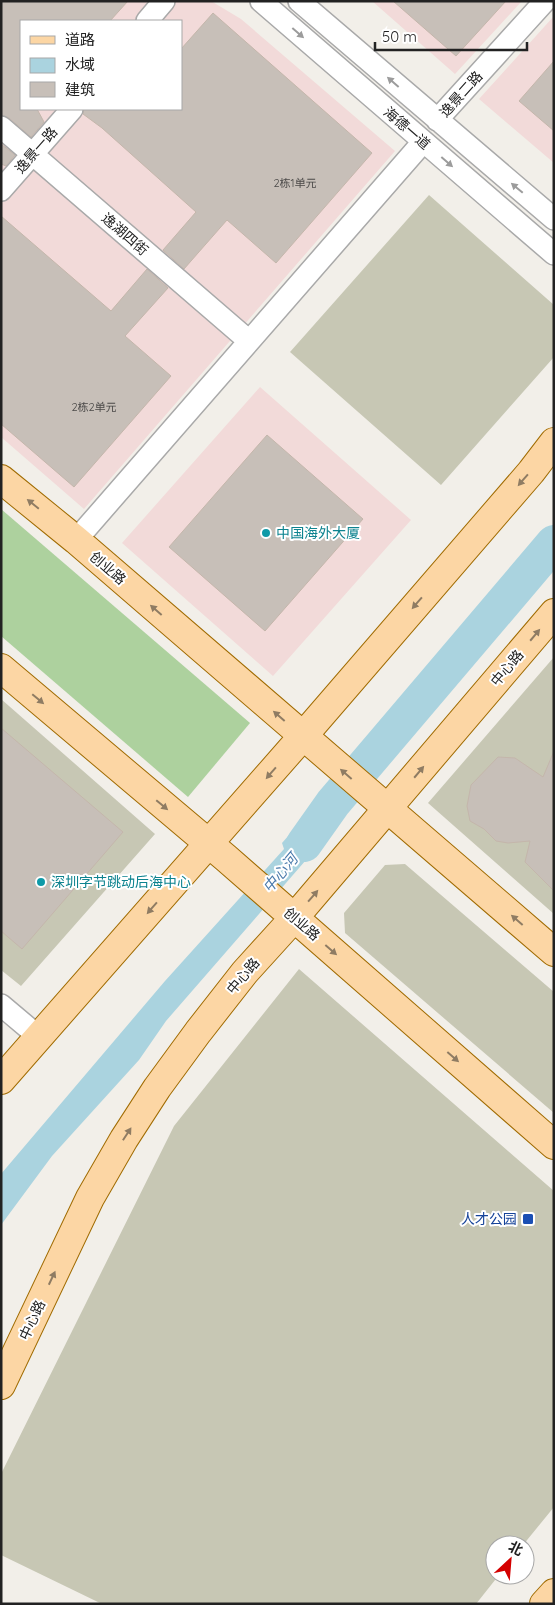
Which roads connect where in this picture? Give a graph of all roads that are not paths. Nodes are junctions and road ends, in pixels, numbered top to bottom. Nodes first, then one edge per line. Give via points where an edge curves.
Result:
1 (164, 1) edge
2 (261, 1) edge
3 (299, 1) edge
4 (545, 1) edge
5 (148, 20) edge
6 (71, 110) edge
7 (437, 120) junction
8 (1, 127) edge
9 (423, 142) junction
10 (32, 154) junction
11 (1, 190) edge
12 (554, 219) edge
13 (554, 254) edge
14 (249, 341) junction
15 (554, 442) edge
16 (1, 479) edge
17 (76, 540) junction
18 (554, 613) edge
19 (1, 668) edge
20 (310, 742) junction
21 (381, 804) junction
22 (217, 851) junction
23 (289, 914) junction
24 (554, 952) edge
25 (1, 1005) edge
26 (39, 1037) junction
27 (1, 1080) edge
28 (554, 1146) edge
29 (1, 1385) edge
30 (554, 1592) edge
31 (544, 1604) edge

1 - 5 street
2 -> 9 street, 海德一道
7 -> 3 street, 海德一道
4 - 7 street, 逸景二路
6 - 10 street, 逸景一路
12 -> 7 street, 海德一道
8 - 10 street, 逸湖四街
9 -> 13 street, 海德一道
9 - 14 street
10 - 11 street, 逸景一路
10 - 14 street, 逸湖四街
14 - 17 street
15 -> 20 main road
17 -> 16 main road, 创业路
20 -> 17 main road, 创业路
21 -> 18 main road, 中心路
19 -> 22 main road, 创业路
21 -> 20 main road, 创业路
20 -> 22 main road
23 -> 21 main road, 中心路
24 -> 21 main road, 创业路
22 - 23 main road, 创业路
22 -> 26 main road
23 -> 28 main road, 创业路
29 -> 23 main road, 中心路 via 90,1198 124,1139 158,1088
25 - 26 street
26 - 27 main road
30 - 31 main road

